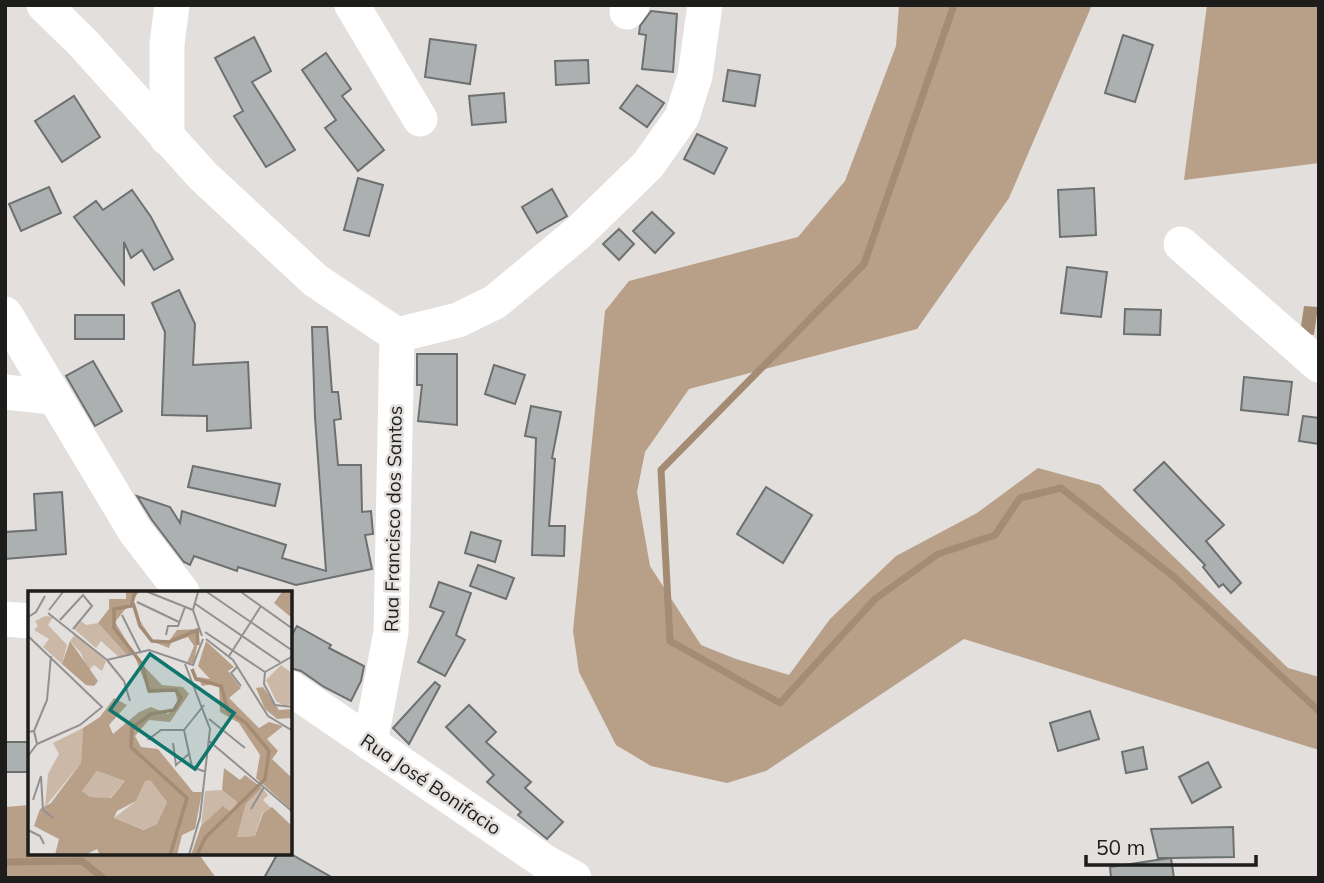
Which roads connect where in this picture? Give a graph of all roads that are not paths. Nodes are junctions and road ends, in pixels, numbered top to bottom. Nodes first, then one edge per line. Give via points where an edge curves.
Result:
1 (44, 5) edge
2 (172, 5) edge
3 (352, 5) edge
4 (705, 5) edge
5 (420, 119) dead end
6 (167, 138) junction
7 (1181, 243) dead end
8 (5, 314) edge
9 (397, 335) junction
10 (1319, 365) edge
11 (5, 392) edge
12 (53, 397) junction
13 (180, 591) edge
14 (5, 619) edge
15 (28, 621) edge
16 (292, 689) edge
17 (370, 743) junction
18 (574, 878) edge

1 - 6 street
2 - 6 street via 167,44
3 - 5 street
4 - 9 street via 695,76 682,117 648,165 578,233 495,302 458,320
6 - 9 street via 316,279
7 - 10 street
8 - 12 street
9 - 17 street, Rua Francisco dos Santos via 391,632
11 - 12 street
12 - 13 street via 135,531
14 - 15 street
16 - 17 street, Rua José Bonifacio
17 - 18 street, Rua José Bonifacio

